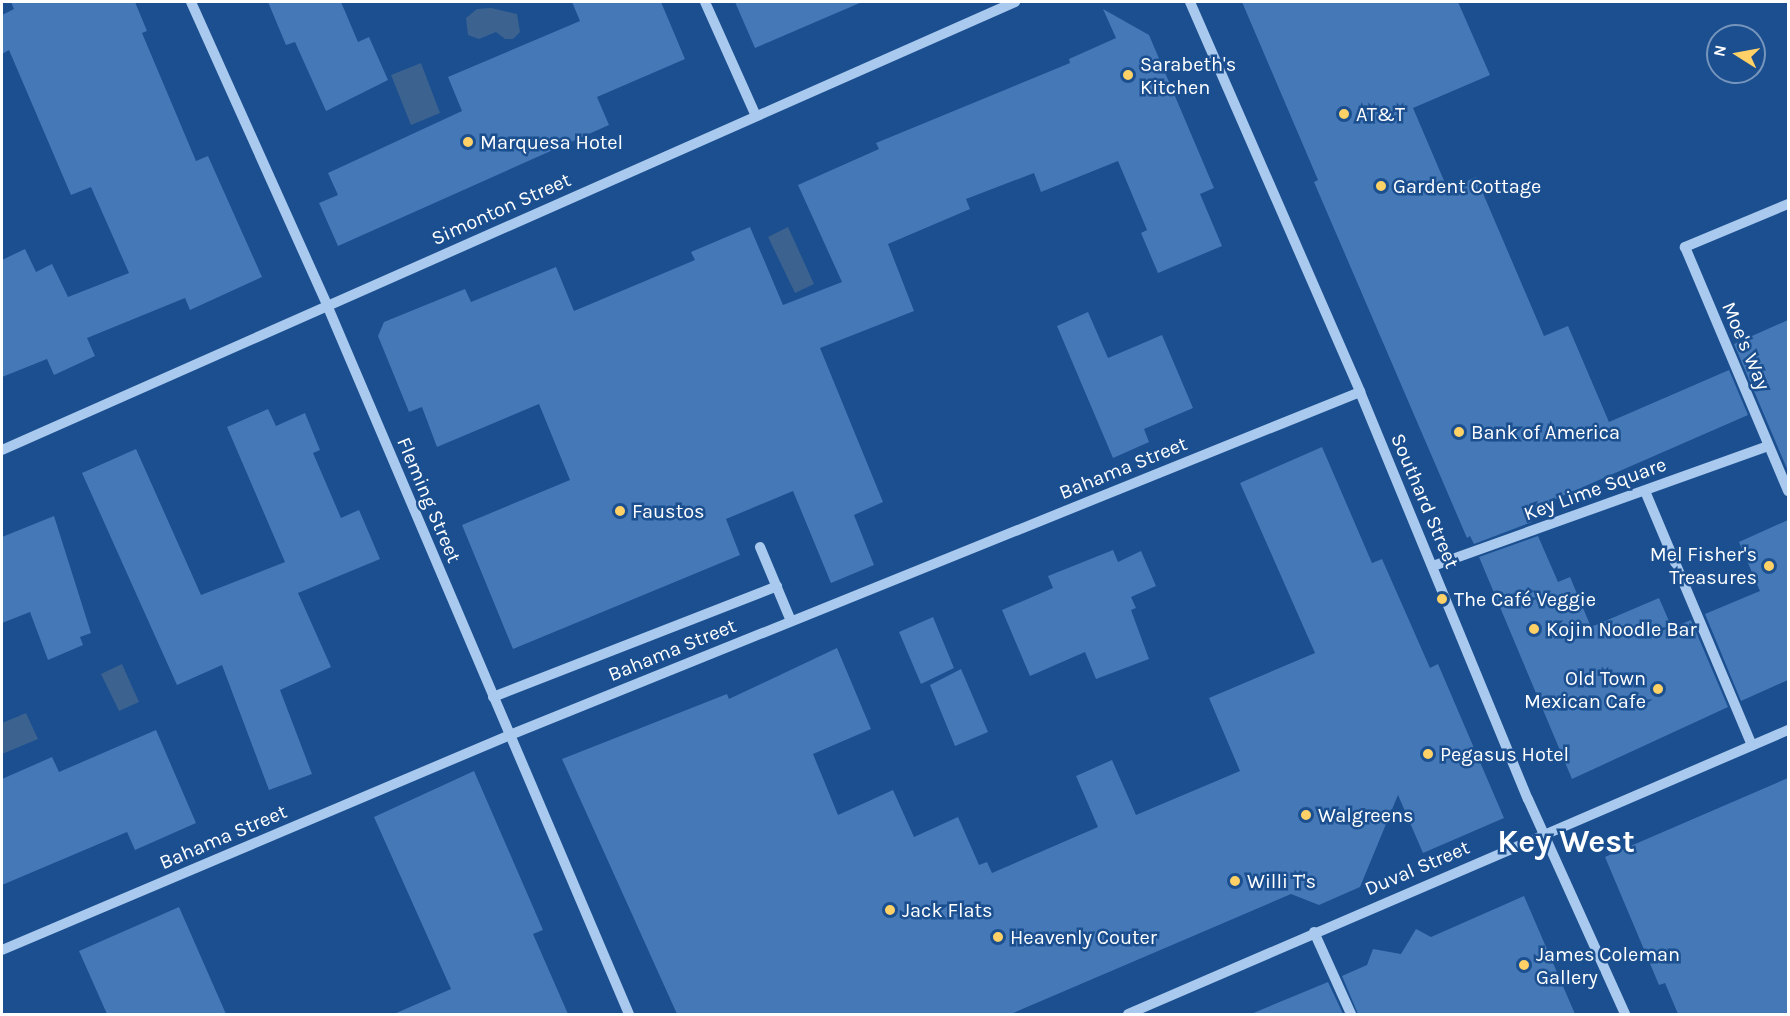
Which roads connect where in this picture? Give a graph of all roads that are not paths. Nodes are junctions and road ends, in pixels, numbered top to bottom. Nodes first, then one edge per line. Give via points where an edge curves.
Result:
1 (191, 2) edge
2 (705, 2) edge
3 (1016, 2) edge
4 (1190, 2) edge
5 (756, 116) junction
6 (1788, 204) edge
7 (327, 305) junction
8 (1360, 392) junction
9 (1768, 446) junction
10 (2, 450) edge
11 (1645, 491) junction
12 (1788, 491) edge
13 (760, 547) dead end
14 (1433, 566) junction
15 (777, 586) junction
16 (791, 621) junction
17 (494, 697) junction
18 (1788, 730) edge
19 (510, 735) junction
20 (1752, 745) junction
21 (1545, 832) junction
22 (1314, 932) junction
23 (2, 950) edge
24 (629, 1014) edge
25 (1128, 1014) edge
26 (1351, 1014) edge
27 (1625, 1014) edge

1 - 7 street, Fleming Street
2 - 5 street
3 - 5 street, Simonton Street
4 - 8 street, Southard Street
5 - 7 street, Simonton Street
6 - 9 street, Moe's Way via 1685,247
7 - 10 street, Simonton Street
7 - 17 street, Fleming Street
8 - 14 street, Southard Street
8 - 16 street, Bahama Street
9 - 11 street, Key Lime Square
9 - 12 street, Moe's Way
11 - 14 street, Key Lime Square
11 - 20 street
13 - 15 street
14 - 21 street, Southard Street
15 - 16 street
15 - 17 street
16 - 19 street, Bahama Street
17 - 19 street, Fleming Street
18 - 20 street, Duval Street
19 - 23 street, Bahama Street
19 - 24 street, Fleming Street
20 - 21 street, Duval Street
21 - 22 street, Duval Street
21 - 27 street, Southard Street
22 - 25 street, Duval Street
22 - 26 street

